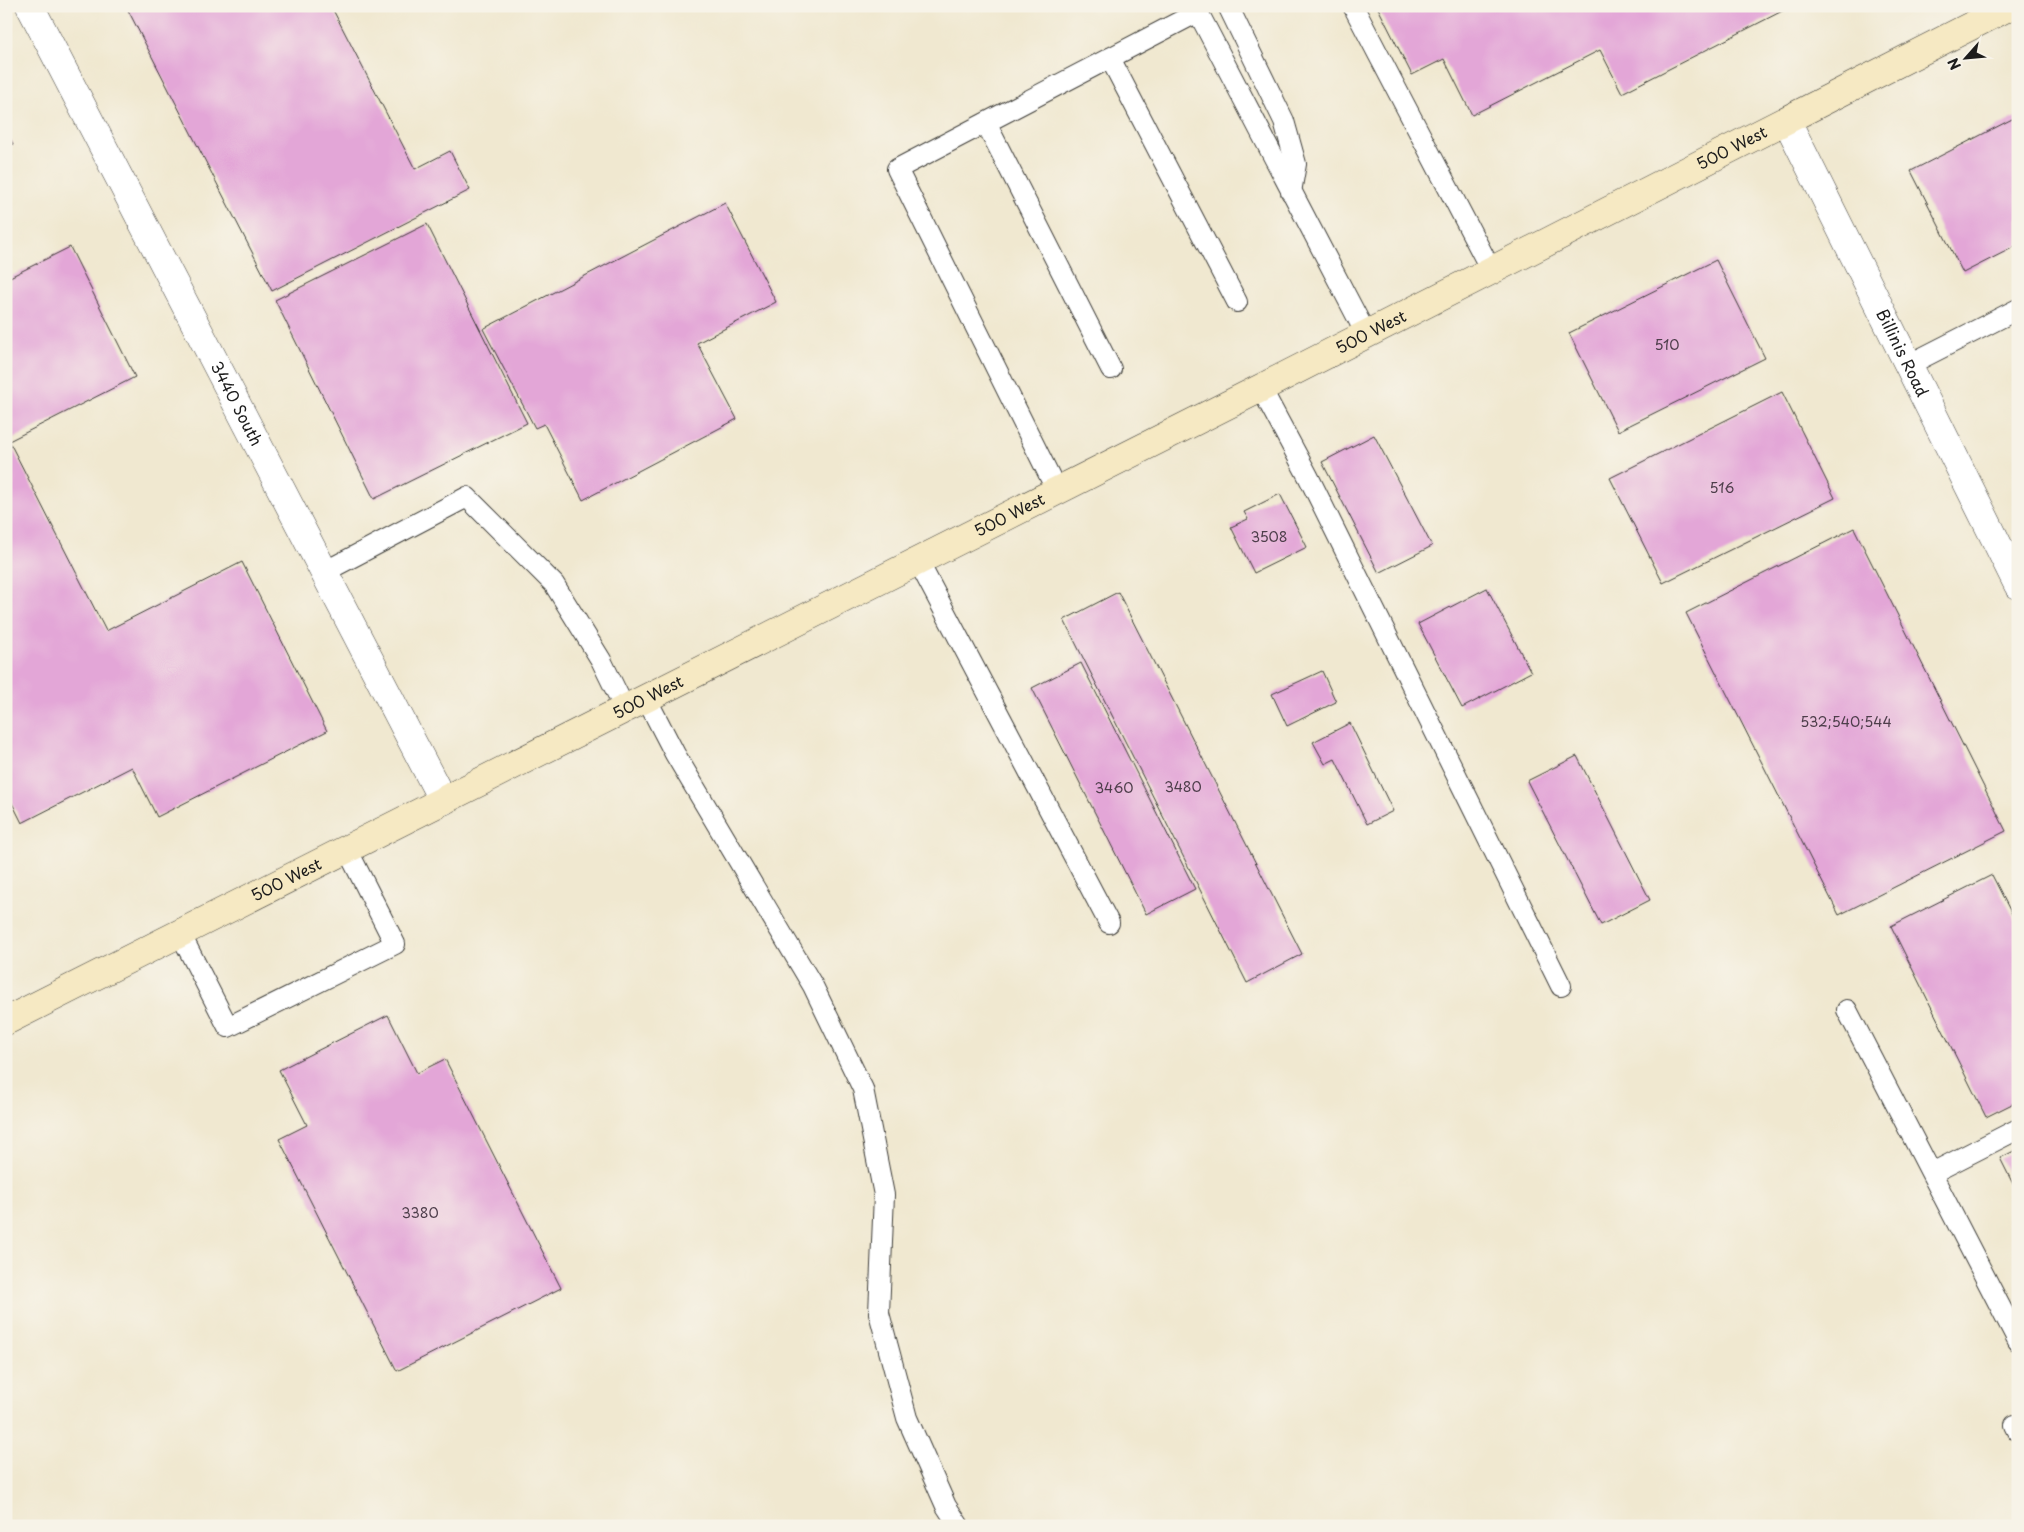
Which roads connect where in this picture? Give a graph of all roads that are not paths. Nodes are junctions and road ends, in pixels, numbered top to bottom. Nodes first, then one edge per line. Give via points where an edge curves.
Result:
1 (30, 6) edge
2 (1228, 6) edge
3 (1353, 6) edge
4 (2010, 6) edge
5 (1110, 58) junction
6 (1787, 121) junction
7 (986, 123) junction
8 (1292, 192) junction
9 (1490, 270) junction
10 (1237, 302) dead end
11 (2018, 309) edge
12 (1366, 334) junction
13 (1908, 365) junction
14 (1111, 369) dead end
15 (1261, 388) junction
16 (1057, 491) junction
17 (2011, 553) edge
18 (918, 561) junction
19 (324, 572) junction
20 (2018, 586) edge
21 (636, 704) junction
22 (443, 801) junction
23 (347, 849) junction
24 (1109, 923) dead end
25 (180, 933) junction
26 (1561, 986) dead end
27 (1847, 1010) dead end
28 (6, 1021) edge
29 (2018, 1129) edge
30 (1932, 1173) junction
31 (2018, 1341) edge
32 (959, 1526) edge

1 - 19 street, 3440 South
2 - 8 lane via 1284,121 1296,164
3 - 9 lane
4 - 6 main road, 500 West
5 - 7 lane
5 - 8 lane via 1198,12
5 - 10 lane
6 - 9 main road, 500 West
6 - 13 street, Billinis Road
7 - 14 lane
7 - 16 lane via 897,169
8 - 12 lane
9 - 12 main road, 500 West
11 - 13 lane
12 - 15 main road, 500 West
13 - 17 street, Billinis Road
15 - 16 main road, 500 West
15 - 26 lane via 1308,476
16 - 18 main road, 500 West
17 - 20 street, Billinis Road
18 - 21 main road, 500 West
18 - 24 lane
19 - 21 lane via 467,497 554,584 601,660
19 - 22 street, 3440 South
21 - 22 main road, 500 West
21 - 32 lane via 675,754 813,986 864,1089 884,1195 879,1313 907,1418 946,1506
22 - 23 main road, 500 West
23 - 25 main road, 500 West
23 - 25 lane via 395,944 228,1027
25 - 28 main road, 500 West
27 - 30 lane
29 - 30 lane
30 - 31 lane

